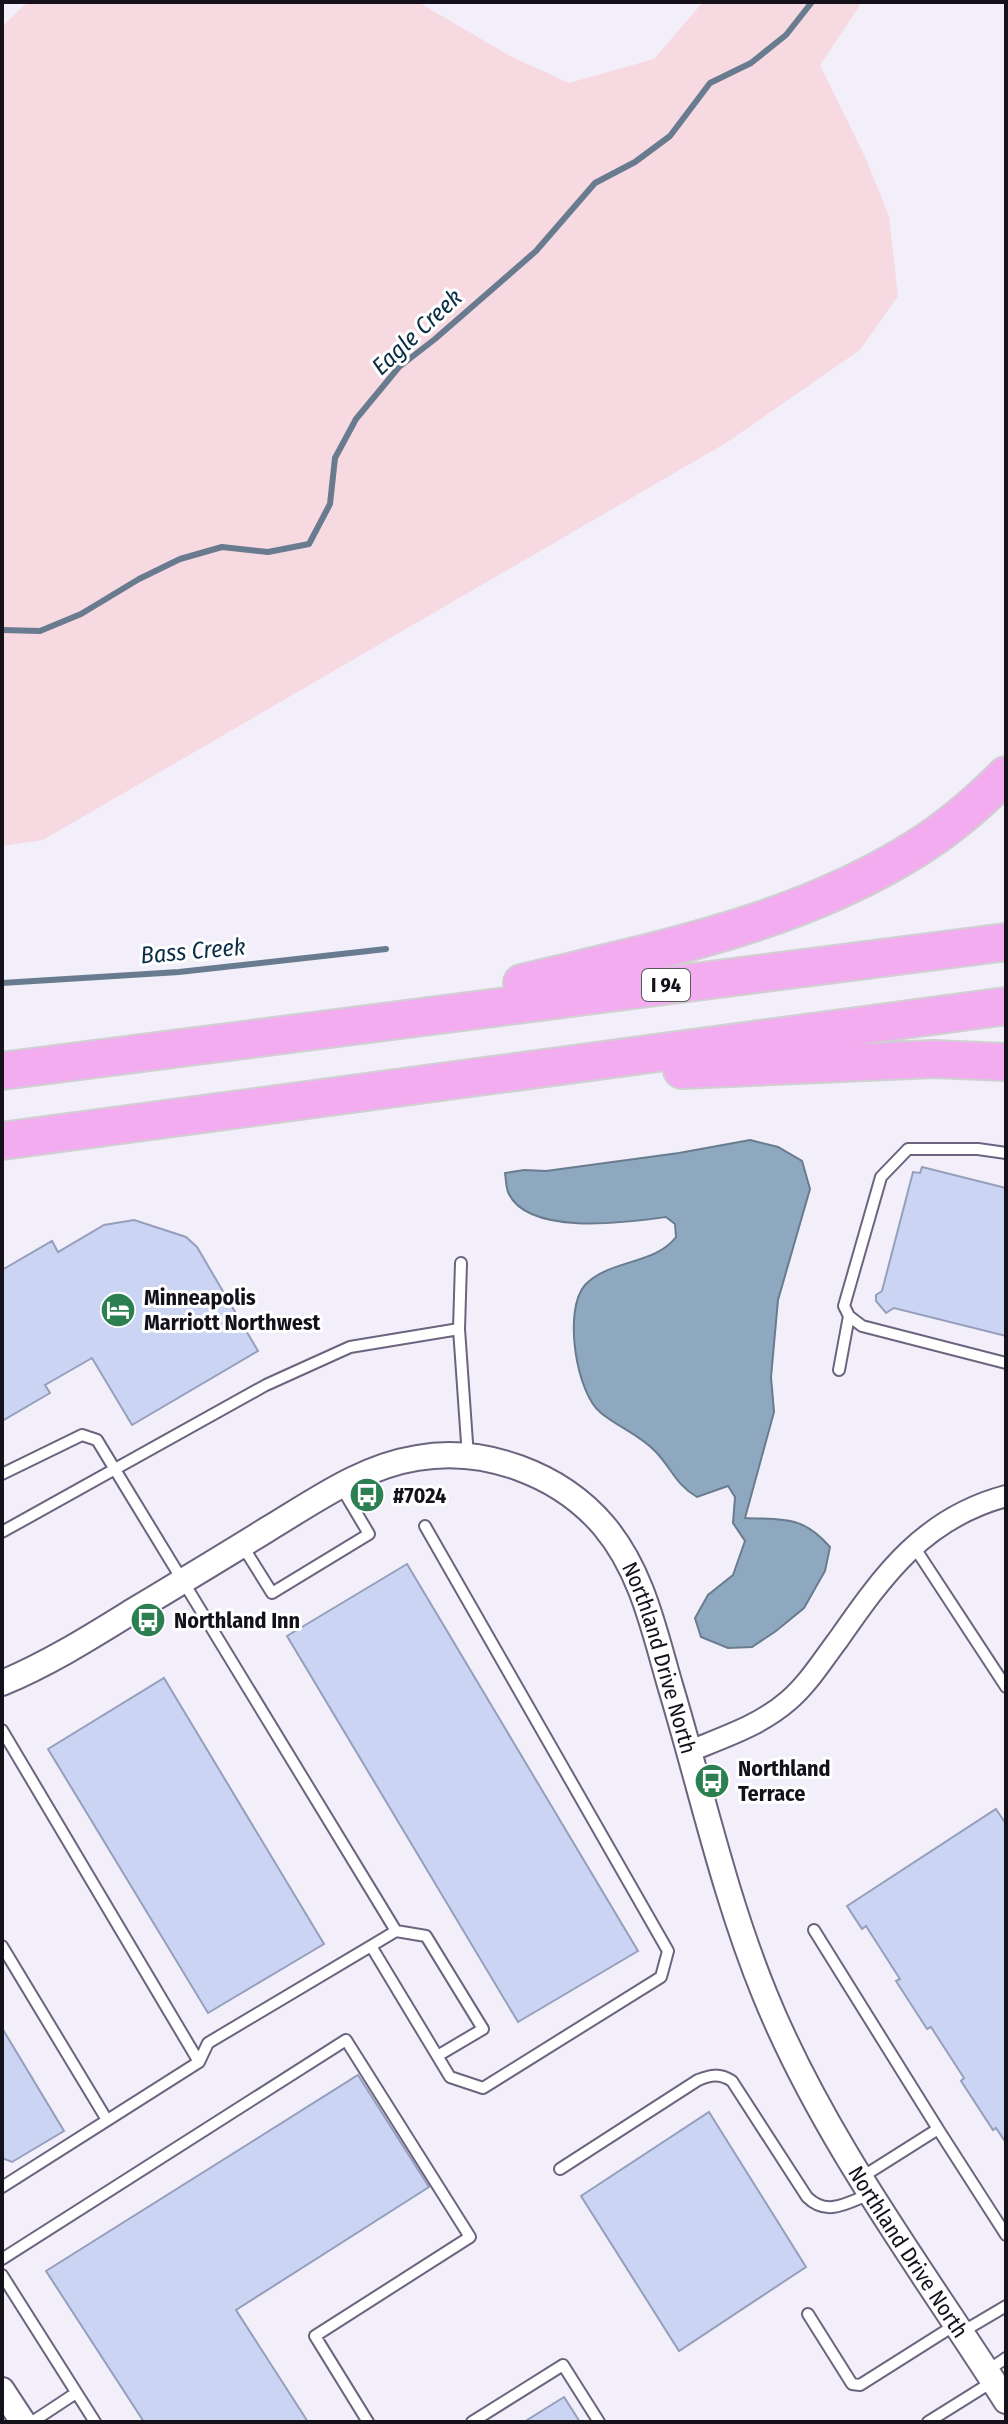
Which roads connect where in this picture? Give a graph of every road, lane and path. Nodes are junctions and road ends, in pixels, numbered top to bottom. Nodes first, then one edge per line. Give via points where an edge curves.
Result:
1 (1006, 775) edge
2 (1006, 942) edge
3 (1006, 1006) edge
4 (326, 1030) junction
5 (1006, 1062) edge
6 (2, 1071) edge
7 (449, 1080) junction
8 (2, 1141) edge
9 (1006, 1153) edge
10 (461, 1263) dead end
11 (849, 1316) junction
12 (459, 1329) junction
13 (1006, 1363) edge
14 (839, 1370) dead end
15 (468, 1457) junction
16 (114, 1470) junction
17 (2, 1474) edge
18 (340, 1485) junction
19 (1006, 1496) edge
20 (425, 1526) dead end
21 (2, 1532) edge
22 (242, 1545) junction
23 (913, 1545) junction
24 (182, 1582) junction
25 (2, 1683) edge
26 (1006, 1687) edge
27 (2, 1730) edge
28 (6, 1748) edge
29 (690, 1751) junction
30 (814, 1930) dead end
31 (396, 1931) junction
32 (2, 1946) edge
33 (371, 1946) junction
34 (439, 2055) junction
35 (199, 2062) junction
36 (107, 2120) junction
37 (938, 2129) junction
38 (560, 2169) dead end
39 (867, 2186) junction
40 (2, 2187) edge
41 (1006, 2235) edge
42 (2, 2259) edge
43 (2, 2275) edge
44 (1006, 2306) edge
45 (808, 2314) dead end
46 (960, 2328) junction
47 (998, 2378) edge
48 (2, 2390) edge
49 (76, 2393) junction
50 (23, 2422) edge
51 (32, 2422) edge
52 (95, 2422) edge
53 (368, 2422) edge
54 (472, 2422) edge
55 (599, 2422) edge
56 (928, 2422) edge

1 - 4 highway via 918,848 857,882 775,917 709,938
2 - 4 highway, I 94
3 - 7 highway
4 - 6 highway, I 94
5 - 7 highway via 934,1059
7 - 8 highway
9 - 11 lane via 908,1149 893,1162 881,1177 848,1291 844,1306
10 - 12 lane
11 - 13 lane via 862,1326
11 - 14 lane
12 - 15 lane
12 - 16 lane via 350,1347 266,1385
15 - 18 street, Northland Drive North via 418,1457
15 - 29 street, Northland Drive North via 498,1461 547,1480 581,1503 622,1550 645,1599
16 - 17 lane via 97,1440 82,1435
16 - 21 lane
16 - 24 lane
18 - 22 street, Northland Drive North
18 - 22 lane via 369,1534 345,1549 272,1593
19 - 23 street via 933,1528
20 - 34 lane via 668,1951 661,1977 483,2088 450,2077
22 - 24 street, Northland Drive North
23 - 26 lane
23 - 29 street via 787,1702 753,1726
24 - 25 street, Northland Drive North via 53,1659
24 - 31 lane
27 - 28 lane
28 - 35 lane
29 - 39 street, Northland Drive North via 736,1917 765,1995 800,2073
30 - 37 lane
31 - 33 lane
31 - 34 lane via 426,1936 483,2029
32 - 36 lane
33 - 34 lane
33 - 35 lane via 208,2043
35 - 36 lane
36 - 40 lane
37 - 39 lane
37 - 41 lane
38 - 39 lane via 698,2080 723,2075 815,2205 827,2209
39 - 46 street, Northland Drive North
42 - 53 lane via 346,2040 470,2237 315,2336
43 - 49 lane
44 - 46 lane
45 - 46 lane via 852,2384 860,2385
46 - 47 street, Northland Drive North
47 - 56 lane
48 - 50 street
49 - 51 lane
49 - 52 lane
54 - 55 lane via 563,2365

